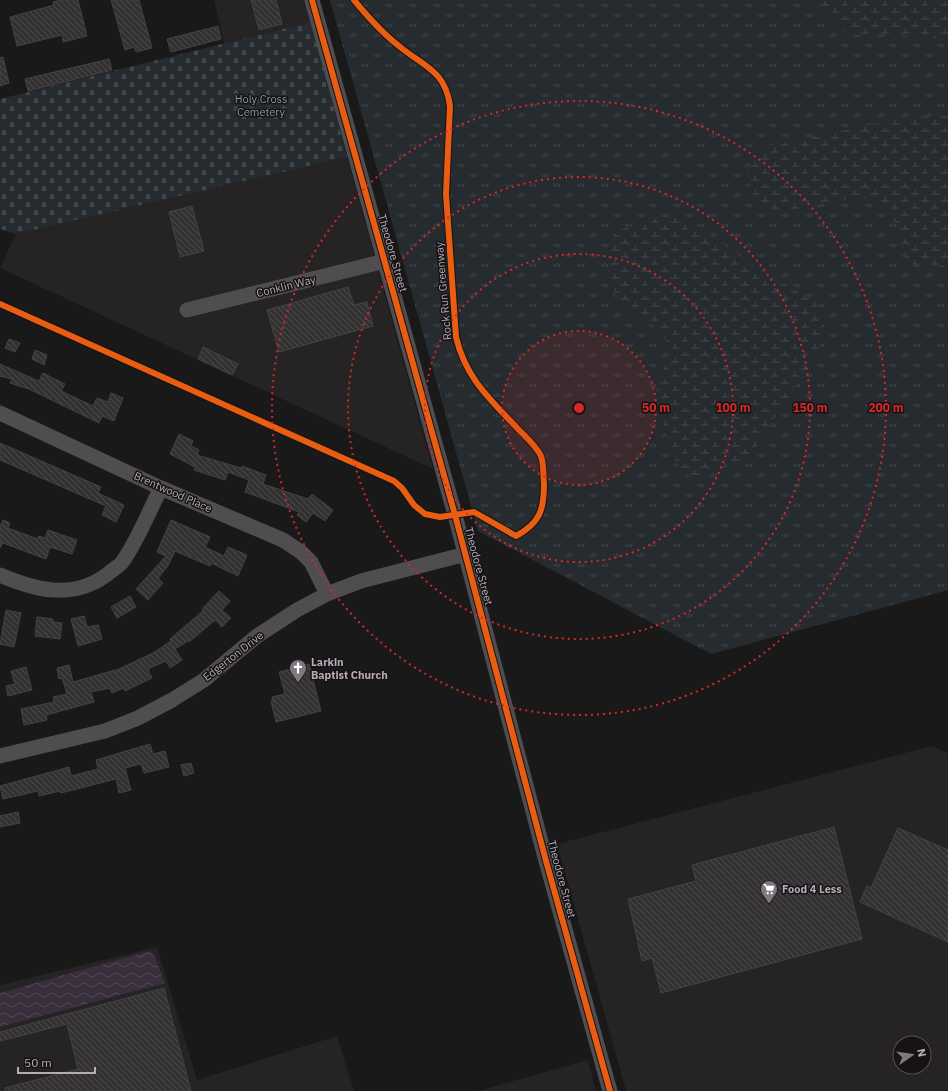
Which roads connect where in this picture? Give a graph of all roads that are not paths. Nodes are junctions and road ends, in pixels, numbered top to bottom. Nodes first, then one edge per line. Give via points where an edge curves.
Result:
1 (312, 0) edge
2 (385, 261) junction
3 (187, 310) dead end
4 (0, 412) edge
5 (160, 488) junction
6 (466, 554) junction
7 (0, 575) edge
8 (327, 594) junction
9 (0, 756) edge
10 (610, 1091) edge

1 - 2 street, Theodore Street
2 - 3 street, Conklin Way
2 - 6 street, Theodore Street
4 - 5 street, Brentwood Place
5 - 7 street via 122,562 97,582 73,590 43,589
5 - 8 street, Brentwood Place via 283,540 311,562
6 - 8 street, Edgerton Drive via 361,581
6 - 10 street, Theodore Street via 544,853
8 - 9 street, Edgerton Drive via 257,636 204,680 138,718 105,731

